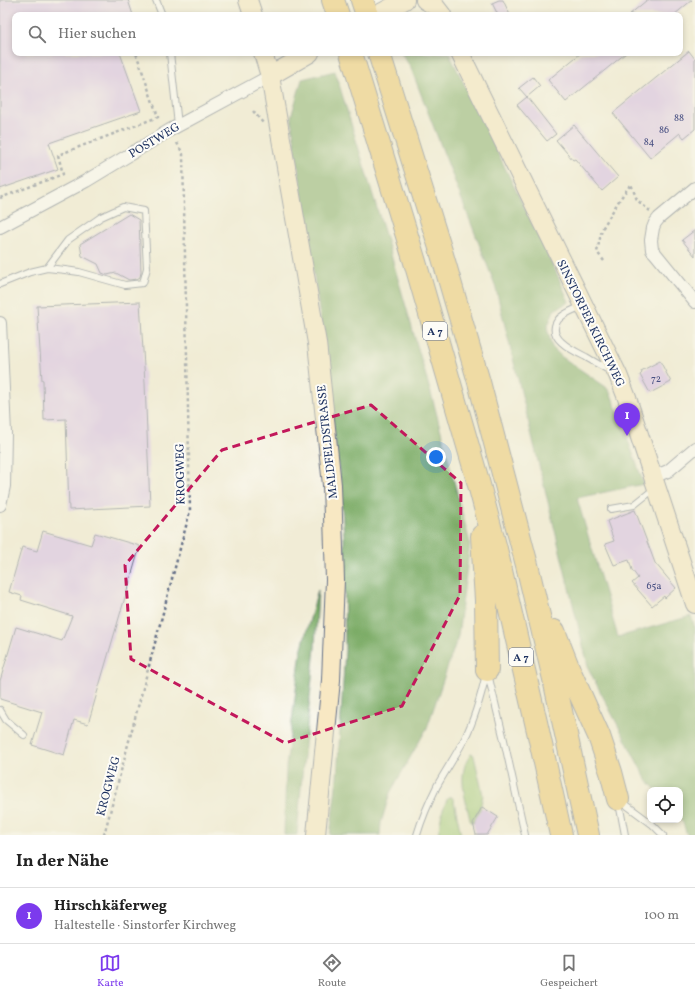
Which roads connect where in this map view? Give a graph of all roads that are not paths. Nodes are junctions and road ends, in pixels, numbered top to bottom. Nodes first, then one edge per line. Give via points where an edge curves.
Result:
1 (156, 0) edge
2 (248, 0) edge
3 (362, 0) edge
4 (405, 0) edge
5 (161, 12) edge
6 (252, 12) edge
7 (366, 12) edge
8 (383, 12) edge
9 (170, 56) edge
10 (264, 56) edge
11 (305, 56) edge
12 (352, 56) edge
13 (380, 56) edge
14 (461, 56) edge
15 (270, 76) junction
16 (174, 127) junction
17 (695, 188) edge
18 (0, 228) edge
19 (47, 268) junction
20 (0, 284) edge
21 (695, 302) edge
22 (583, 305) junction
23 (0, 323) edge
24 (618, 375) junction
25 (695, 448) edge
26 (478, 481) junction
27 (655, 482) junction
28 (0, 505) edge
29 (611, 509) dead end
30 (528, 565) junction
31 (695, 604) edge
32 (487, 670) junction
33 (0, 710) edge
34 (24, 735) dead end
35 (618, 799) junction
36 (316, 835) edge
37 (417, 835) edge
38 (525, 835) edge
39 (561, 835) edge
40 (588, 835) edge
41 (625, 835) edge
42 (663, 835) edge

1 - 5 lane
2 - 6 main road
3 - 7 highway
4 - 8 main road
9 - 16 lane
10 - 15 main road, MALDFELDSTRASSE
11 - 15 main road, POSTWEG
12 - 26 highway, A 7
13 - 30 highway, A 7 via 441,250
14 - 22 main road, SINSTORFER KIRCHWEG
15 - 16 street, POSTWEG
15 - 36 main road, MALDFELDSTRASSE via 317,343 332,485 335,580 332,680
16 - 18 street, POSTWEG via 86,182
17 - 21 street via 655,222 650,240 652,250
19 - 19 lane via 75,271 125,285 143,283 147,268 144,211 123,207 101,218 68,240
19 - 20 lane
22 - 24 main road, SINSTORFER KIRCHWEG
22 - 24 lane via 558,320 555,332 568,347
23 - 28 street via 5,433 4,486
24 - 27 main road, SINSTORFER KIRCHWEG
25 - 27 street
26 - 32 highway via 485,584
26 - 39 highway, A 7 via 500,564
27 - 29 lane via 634,505
27 - 31 main road, SINSTORFER KIRCHWEG
30 - 35 highway via 570,672 599,736
30 - 40 highway, A 7
32 - 37 lane via 475,713 437,786
32 - 38 lane
33 - 34 lane via 6,720
35 - 41 lane
35 - 42 lane

